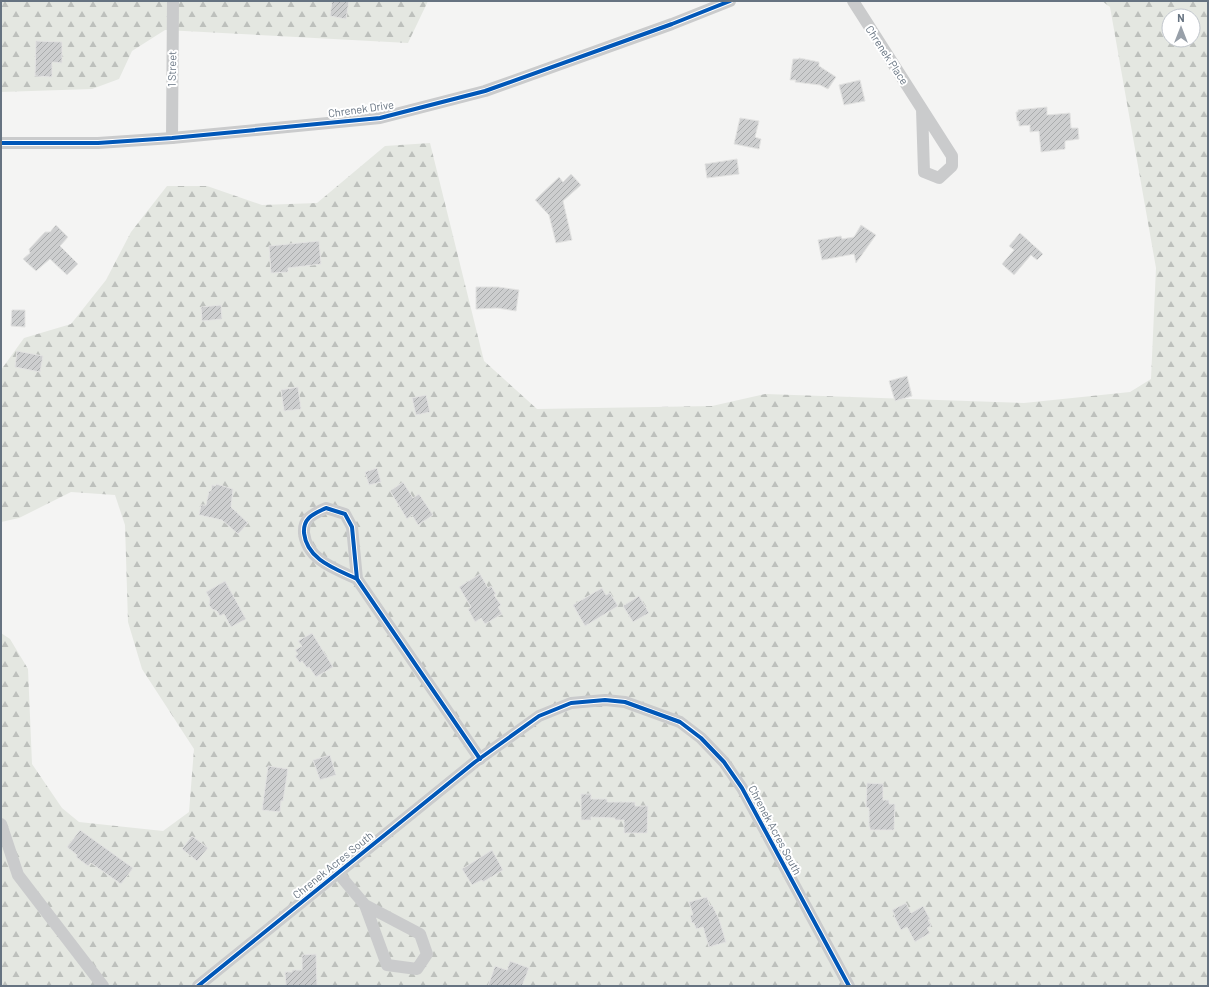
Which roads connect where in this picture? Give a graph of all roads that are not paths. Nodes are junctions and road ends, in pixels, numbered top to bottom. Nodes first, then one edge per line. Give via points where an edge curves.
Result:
1 (173, 1) edge
2 (730, 1) edge
3 (853, 1) edge
4 (922, 109) junction
5 (172, 138) junction
6 (1, 143) edge
7 (357, 579) junction
8 (480, 759) junction
9 (1, 824) edge
10 (338, 873) junction
11 (365, 906) junction
12 (103, 986) edge
13 (198, 986) edge
14 (849, 986) edge

1 - 5 street, 1 Street
2 - 5 street, Chrenek Drive via 485,91 380,118
3 - 4 street, Chrenek Place
4 - 4 street, Chrenek Place via 924,172 939,178 952,166 952,156
5 - 6 street, Chrenek Drive via 98,143
7 - 7 street via 352,527 345,514 326,508 309,516 304,527 305,541 312,553 326,565
7 - 8 street
8 - 10 street, Chrenek Acres South
8 - 14 street, Chrenek Acres South via 539,716 571,703 605,700 626,702 680,722 701,738 724,762 742,788
9 - 12 street via 18,875
10 - 11 street
10 - 13 street, Chrenek Acres South
11 - 11 street via 387,965 417,969 427,954 420,934

